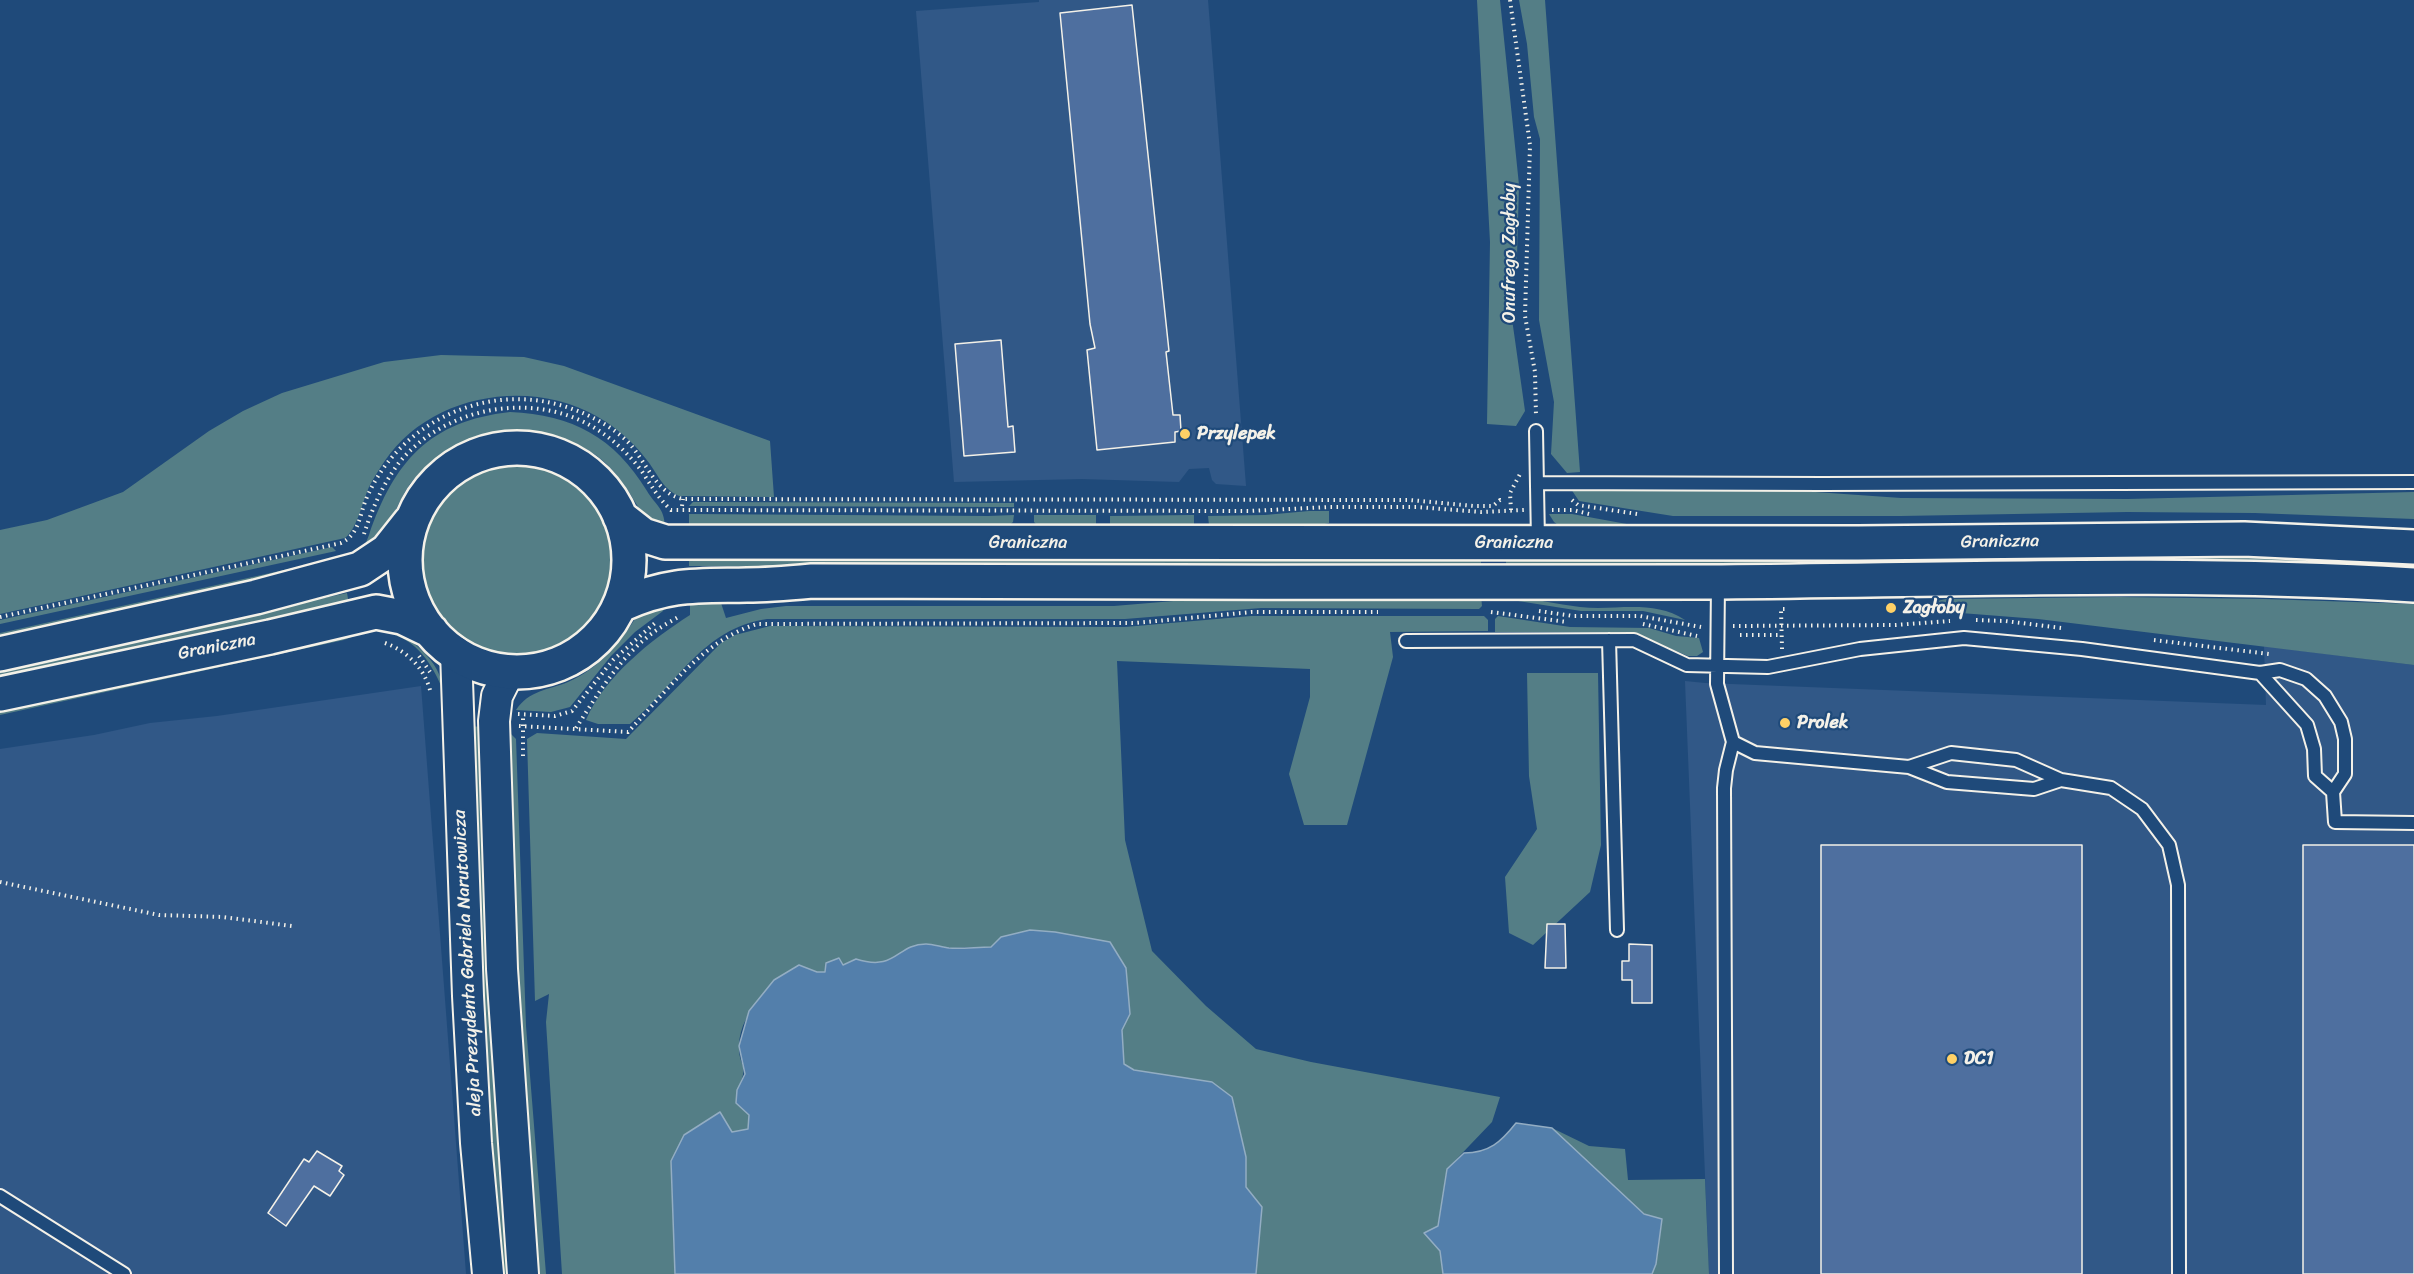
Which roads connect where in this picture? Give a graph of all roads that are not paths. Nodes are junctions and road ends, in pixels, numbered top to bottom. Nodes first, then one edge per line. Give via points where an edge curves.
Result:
1 (1536, 431) road end
2 (2414, 482) edge
3 (1537, 483) junction
4 (620, 517) junction
5 (410, 522) junction
6 (1538, 543) junction
7 (2414, 547) edge
8 (1718, 582) junction
9 (2414, 585) edge
10 (623, 604) junction
11 (431, 631) junction
12 (1609, 640) junction
13 (1406, 641) dead end
14 (456, 652) junction
15 (0, 654) edge
16 (1717, 667) junction
17 (509, 672) junction
18 (2260, 673) junction
19 (0, 694) edge
20 (1733, 742) junction
21 (1909, 767) junction
22 (2061, 780) junction
23 (2333, 792) junction
24 (2414, 823) edge
25 (1617, 930) dead end
26 (0, 1196) edge
27 (124, 1274) edge
28 (488, 1274) edge
29 (524, 1274) edge
30 (1726, 1274) edge
31 (2179, 1274) edge

1 - 3 lane
2 - 3 lane
3 - 6 lane
4 - 5 main road via 607,495 580,469 550,453 516,448 490,450 454,465 427,491
4 - 6 main road, Graniczna via 643,536 665,542
4 - 10 main road via 631,559
5 - 11 main road via 405,549 407,578 414,605
5 - 15 main road via 387,551 360,569 245,600
6 - 7 main road, Graniczna via 2244,539
8 - 9 main road, Graniczna via 2174,578
8 - 10 main road, Graniczna via 812,581 675,586
8 - 16 lane
10 - 17 main road via 601,637 565,662 544,669
11 - 14 main road
11 - 19 main road, Graniczna via 402,617 376,612
12 - 13 lane
12 - 16 lane via 1634,640 1687,665
12 - 25 lane
14 - 17 main road via 471,662
14 - 28 street, aleja Prezydenta Gabriela Narutowicza via 468,996
16 - 18 lane via 1768,667 1860,649 1964,638
16 - 20 lane via 1717,684
17 - 29 street, aleja Prezydenta Gabriela Narutowicza via 497,696 494,721 502,969
18 - 23 lane via 2307,725 2314,749 2314,776
18 - 23 lane via 2280,670 2306,680 2325,696 2341,722 2345,774
20 - 21 lane via 1755,753
20 - 30 lane via 1724,788
21 - 22 lane via 1947,782 2034,789
21 - 22 lane via 1951,753 2016,760
22 - 31 lane via 2111,788 2142,809 2169,845 2178,885
23 - 24 lane via 2335,822
26 - 27 lane

